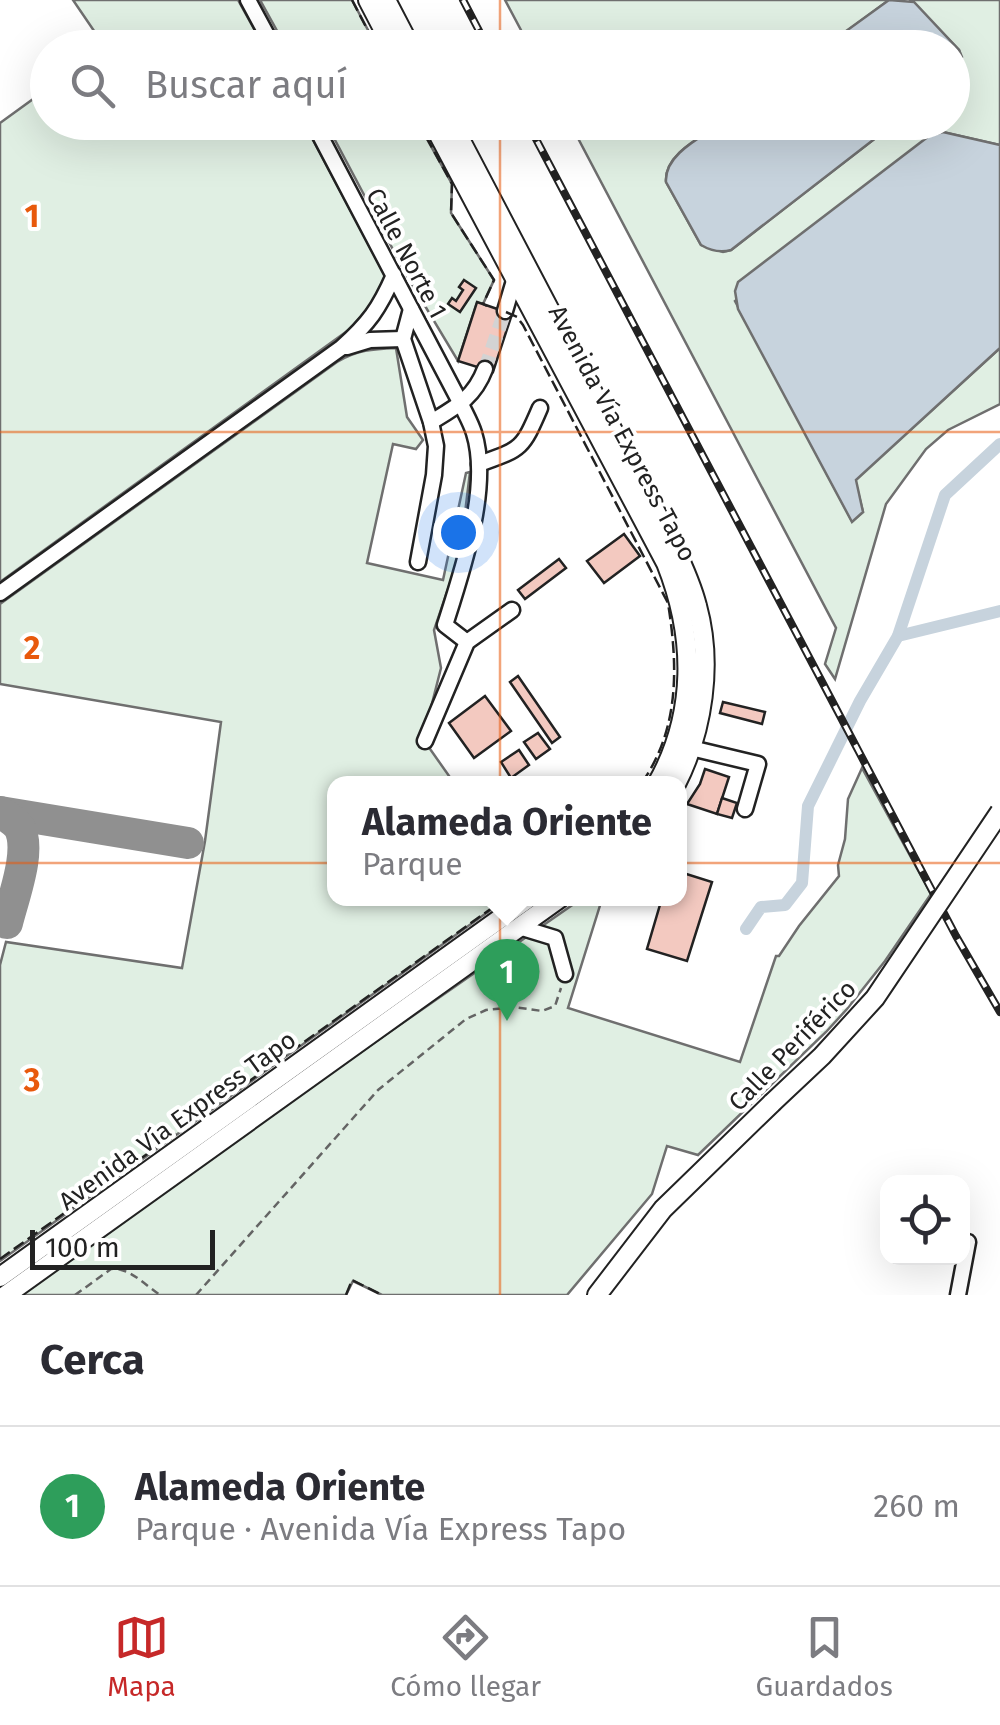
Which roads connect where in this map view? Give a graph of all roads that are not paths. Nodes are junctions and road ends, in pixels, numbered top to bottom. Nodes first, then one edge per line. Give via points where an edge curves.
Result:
1 (248, 0) edge
2 (368, 0) edge
3 (386, 0) edge
4 (264, 30) edge
5 (384, 30) edge
6 (402, 30) edge
7 (323, 140) edge
8 (441, 140) edge
9 (460, 140) edge
10 (522, 257) junction
11 (394, 275) junction
12 (514, 280) junction
13 (412, 310) junction
14 (504, 311) tunnel mouth
15 (403, 339) junction
16 (342, 348) junction
17 (486, 370) tunnel mouth
18 (461, 404) junction
19 (540, 408) dead end
20 (431, 422) junction
21 (479, 464) junction
22 (418, 562) dead end
23 (0, 592) edge
24 (512, 610) dead end
25 (468, 642) junction
26 (424, 741) dead end
27 (691, 748) junction
28 (661, 776) edge
29 (679, 776) edge
30 (745, 809) dead end
31 (1000, 812) edge
32 (518, 906) edge
33 (549, 906) edge
34 (519, 927) junction
35 (565, 974) road end
36 (964, 1265) edge
37 (0, 1277) edge
38 (6, 1295) edge
39 (597, 1295) edge
40 (958, 1295) edge

1 - 4 street
2 - 5 main road
3 - 6 main road
7 - 11 street, Calle Norte 1
8 - 12 main road, Avenida Vía Express Tapo
9 - 10 main road, Avenida Vía Express Tapo
10 - 12 street
10 - 27 main road, Avenida Vía Express Tapo via 688,576 705,659
11 - 13 street, Calle Norte 1
11 - 16 street via 380,307
12 - 14 street
12 - 28 main road, Avenida Vía Express Tapo via 676,590 688,649 686,688 678,736
13 - 15 street
13 - 18 street, Calle Norte 1
15 - 16 street
15 - 20 street
16 - 23 street
17 - 18 street
18 - 20 street
18 - 21 street, Calle Norte 1
19 - 21 street via 526,440
20 - 22 street via 434,475
21 - 25 street, Calle Norte 1 via 474,521 445,625
24 - 25 street
25 - 26 street
27 - 29 main road, Avenida Vía Express Tapo
27 - 30 street via 758,764
31 - 39 main road, Calle Periférico, bridge via 875,998 664,1209
32 - 37 main road, Avenida Vía Express Tapo
33 - 34 main road, Avenida Vía Express Tapo
34 - 35 street via 555,938
34 - 38 main road, Avenida Vía Express Tapo
36 - 40 street

